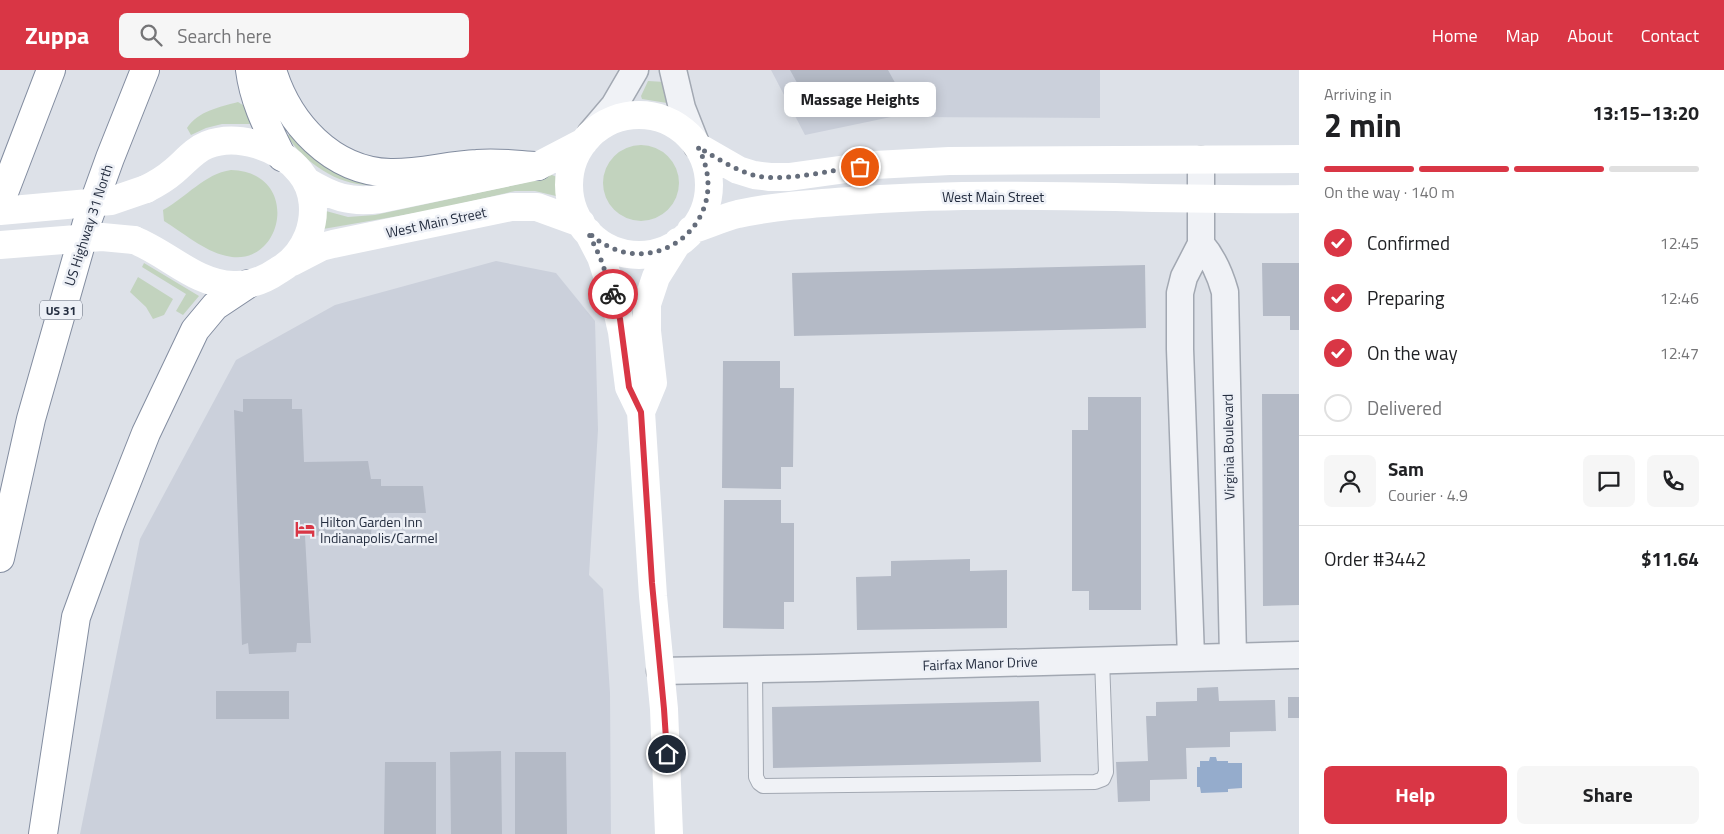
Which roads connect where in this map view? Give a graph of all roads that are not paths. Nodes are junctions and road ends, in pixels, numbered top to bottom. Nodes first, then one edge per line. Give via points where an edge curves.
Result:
1 (51, 70) edge
2 (145, 70) edge
3 (250, 70) edge
4 (272, 70) edge
5 (635, 70) edge
6 (673, 70) edge
7 (587, 138) junction
8 (697, 146) junction
9 (282, 157) junction
10 (1299, 159) edge
11 (1201, 160) junction
12 (538, 166) junction
13 (306, 182) junction
14 (1202, 199) junction
15 (1299, 199) edge
16 (0, 203) edge
17 (0, 211) edge
18 (584, 227) junction
19 (685, 236) junction
20 (1202, 244) junction
21 (0, 245) edge
22 (292, 262) junction
23 (248, 284) junction
24 (641, 412) junction
25 (0, 558) edge
26 (1299, 654) edge
27 (1233, 656) junction
28 (1191, 657) junction
29 (1102, 659) junction
30 (755, 669) junction
31 (660, 671) junction
32 (43, 834) edge
33 (669, 834) edge

1 - 16 main road
2 - 25 main road, US Highway 31 North / US 31 via 88,219 31,419
3 - 9 main road via 261,113
4 - 12 main road via 282,99 303,130 332,154 362,169 408,173 477,164
5 - 7 street via 614,106
6 - 8 street via 682,108
7 - 8 main road via 599,127 617,119 647,116 675,125
7 - 12 main road
7 - 18 main road via 577,152 569,176 571,200
8 - 11 main road via 738,170 770,177 949,161
8 - 19 main road via 706,165 709,185 702,214
9 - 13 main road via 299,170
9 - 17 main road, bridge via 259,144 235,140 215,143 199,150 146,190 111,201
10 - 11 main road
11 - 14 street
12 - 13 main road via 368,201 338,198
13 - 22 main road via 313,202 314,220
14 - 15 main road, West Main Street
14 - 19 main road, West Main Street via 994,195 887,199 759,210 726,218
14 - 20 street
18 - 19 main road via 609,248 627,253 654,252
18 - 22 main road, West Main Street via 537,207 511,207 321,247
18 - 24 main road via 600,257 614,297 629,387
19 - 24 main road via 656,277 647,304 653,383
20 - 27 street, Virginia Boulevard via 1221,276 1225,292
20 - 28 street via 1184,277 1180,293
21 - 23 main road, bridge via 102,237 134,240 212,282 234,286
22 - 23 main road, West Main Street via 266,278
23 - 32 main road via 215,306 195,330 146,433 110,524 76,617
24 - 31 main road
26 - 27 street, Fairfax Manor Drive
27 - 28 street, Fairfax Manor Drive
28 - 29 street, Fairfax Manor Drive
29 - 30 street, Fairfax Manor Drive
29 - 30 lane via 1106,772 1095,782 763,786 756,777
30 - 31 street, Fairfax Manor Drive
31 - 33 main road via 666,731

